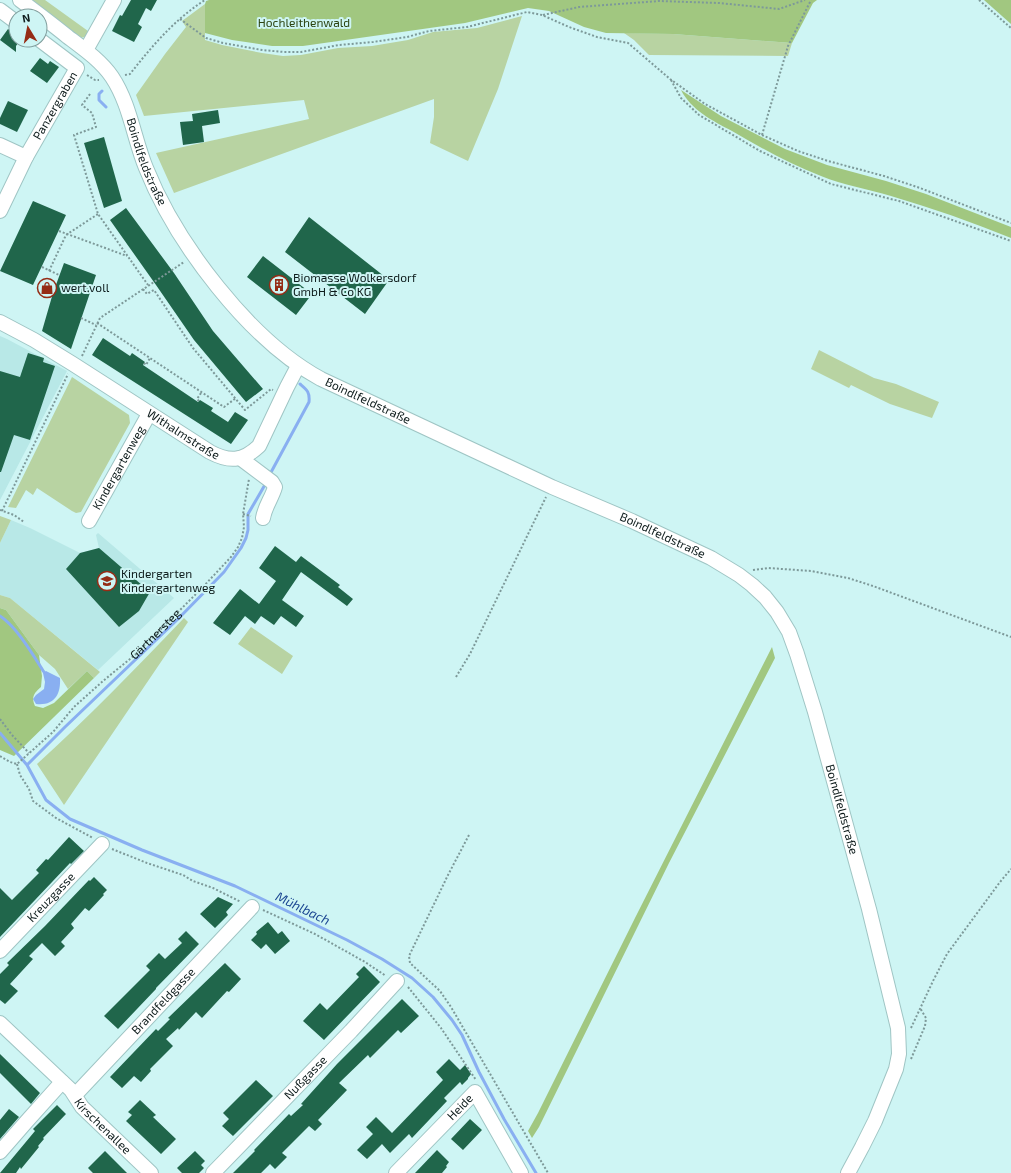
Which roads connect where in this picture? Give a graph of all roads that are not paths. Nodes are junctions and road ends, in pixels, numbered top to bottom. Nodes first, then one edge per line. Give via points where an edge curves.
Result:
1 (20, 0) edge
2 (114, 0) edge
3 (48, 46) edge
4 (86, 50) junction
5 (0, 145) edge
6 (26, 157) junction
7 (0, 211) edge
8 (0, 322) edge
9 (298, 366) junction
10 (149, 414) junction
11 (240, 458) junction
12 (258, 517) road end
13 (89, 521) dead end
14 (102, 844) dead end
15 (252, 907) dead end
16 (0, 951) edge
17 (397, 981) dead end
18 (0, 1023) edge
19 (62, 1082) junction
20 (75, 1095) junction
21 (0, 1152) edge
22 (146, 1171) edge
23 (213, 1173) edge
24 (396, 1173) edge
25 (521, 1173) edge
26 (848, 1173) edge

1 - 4 street, Boindlfeldstraße
2 - 4 street
3 - 6 street, Panzergraben via 77,68
4 - 9 street, Boindlfeldstraße via 114,79 154,187 194,254 249,322
5 - 6 street
6 - 7 street, Panzergraben
8 - 10 street, Withalmstraße via 75,365
9 - 11 street via 259,446
9 - 26 street, Boindlfeldstraße via 552,487 711,558 739,575 765,597 777,612 789,632 797,654 837,790 884,968 899,1040 896,1069 862,1148
10 - 11 street, Withalmstraße via 221,458
10 - 13 street, Kindergartenweg
11 - 12 street via 275,487 274,493
14 - 16 street, Kreuzgasse
15 - 20 street, Brandfeldgasse
17 - 23 street, Nußgasse
18 - 19 street, Kirschenallee
19 - 20 street, Kirschenallee
19 - 21 street
20 - 22 street, Kirschenallee via 82,1107
24 - 25 street, Heide via 475,1092

